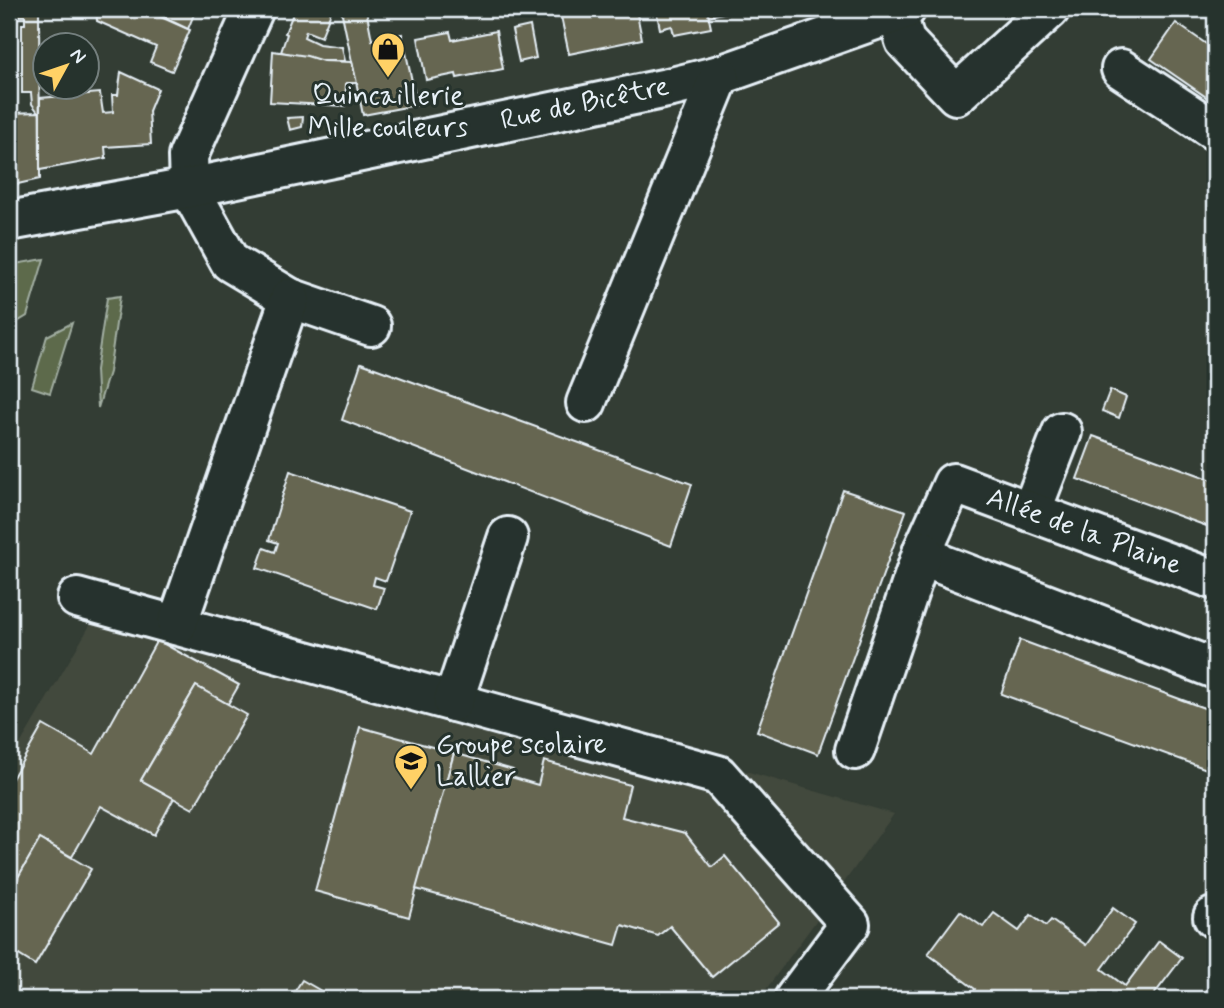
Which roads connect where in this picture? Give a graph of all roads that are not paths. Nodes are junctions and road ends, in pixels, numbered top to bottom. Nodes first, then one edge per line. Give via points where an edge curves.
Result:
1 (254, 9) edge
2 (1050, 9) edge
3 (902, 11) edge
4 (1121, 69) dead end
5 (720, 75) junction
6 (1215, 131) edge
7 (189, 188) junction
8 (9, 221) edge
9 (290, 298) junction
10 (371, 326) dead end
11 (586, 404) dead end
12 (1062, 432) dead end
13 (1031, 512) junction
14 (508, 537) dead end
15 (923, 550) junction
16 (1215, 580) edge
17 (77, 598) dead end
18 (177, 625) junction
19 (1215, 669) edge
20 (453, 702) junction
21 (855, 750) dead end
22 (794, 999) edge

1 - 7 street via 188,156
2 - 3 street via 956,95 905,41
3 - 5 street, Rue de Bicêtre
4 - 6 street
5 - 7 street, Rue de Bicêtre
5 - 11 street
7 - 8 street, Rue de Bicêtre
7 - 9 street via 230,262
9 - 10 street
9 - 18 street
12 - 13 street
13 - 15 street, Allée de la Plaine via 953,483
13 - 16 street, Allée de la Plaine
14 - 20 street
15 - 19 street via 941,564
15 - 21 street
17 - 18 street
18 - 20 street
20 - 22 street via 718,775 850,924

